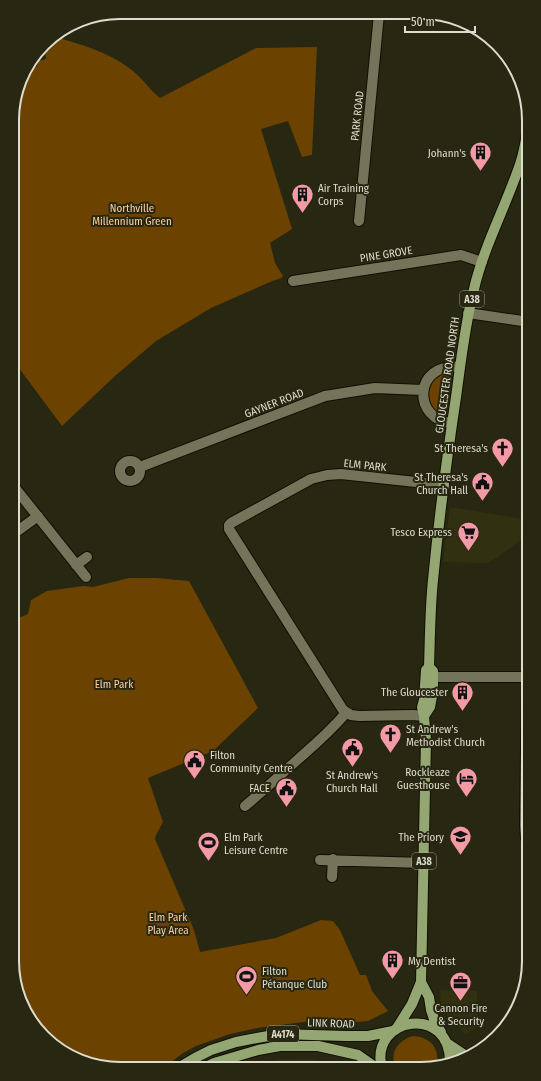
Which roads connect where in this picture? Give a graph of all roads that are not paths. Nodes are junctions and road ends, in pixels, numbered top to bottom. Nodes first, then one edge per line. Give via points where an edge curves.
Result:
1 (379, 19) edge
2 (522, 172) edge
3 (359, 221) dead end
4 (482, 262) junction
5 (293, 281) dead end
6 (468, 313) junction
7 (522, 321) edge
8 (460, 366) junction
9 (423, 390) junction
10 (452, 423) junction
11 (140, 467) dead end
12 (444, 485) junction
13 (19, 493) edge
14 (38, 516) junction
15 (19, 529) edge
16 (87, 557) dead end
17 (76, 565) junction
18 (86, 577) dead end
19 (431, 672) junction
20 (522, 677) edge
21 (346, 713) junction
22 (424, 716) junction
23 (245, 806) dead end
24 (333, 859) junction
25 (320, 860) dead end
26 (424, 863) junction
27 (332, 878) dead end
28 (421, 982) junction
29 (395, 1030) junction
30 (445, 1040) junction
31 (463, 1053) edge
32 (450, 1058) edge
33 (188, 1062) edge
34 (217, 1062) edge
35 (368, 1062) edge
36 (380, 1062) edge

1 - 3 street, PARK ROAD
2 - 4 main road, GLOUCESTER ROAD NORTH / A38
4 - 5 street, PINE GROVE via 461,255
4 - 6 main road, GLOUCESTER ROAD NORTH / A38
6 - 7 street
6 - 8 main road, GLOUCESTER ROAD NORTH / A38
8 - 9 street via 447,366 432,373
8 - 10 main road, GLOUCESTER ROAD NORTH / A38
9 - 10 street via 424,400 432,416
9 - 11 street, GAYNER ROAD via 375,388 326,396
10 - 12 main road, GLOUCESTER ROAD NORTH / A38
12 - 19 main road, GLOUCESTER ROAD NORTH / A38 via 433,580
12 - 21 street, ELM PARK via 341,474 327,475 312,480 229,525 233,536
13 - 14 street
14 - 15 street
14 - 17 street
16 - 17 street
17 - 18 street
19 - 20 street
19 - 22 main road, GLOUCESTER ROAD NORTH / A38 via 426,670 422,707
21 - 22 street via 358,716
21 - 23 street via 272,784
22 - 26 main road, GLOUCESTER ROAD NORTH / A38
24 - 25 street
24 - 26 street
24 - 27 street
26 - 28 main road, GLOUCESTER ROAD NORTH / A38
28 - 29 main road, GLOUCESTER ROAD NORTH / A38 via 412,1004
28 - 30 main road, GLOUCESTER ROAD NORTH / A38 via 429,997 435,1022
29 - 30 main road, LINK ROAD via 406,1024 416,1023 435,1029
29 - 33 main road, LINK ROAD / A4174 via 368,1036 280,1034 236,1042 211,1050
29 - 36 main road, GLOUCESTER ROAD NORTH via 386,1039 381,1050
30 - 31 main road, LINK ROAD
30 - 32 main road
34 - 35 main road, A4174 via 280,1046 318,1046 358,1055

